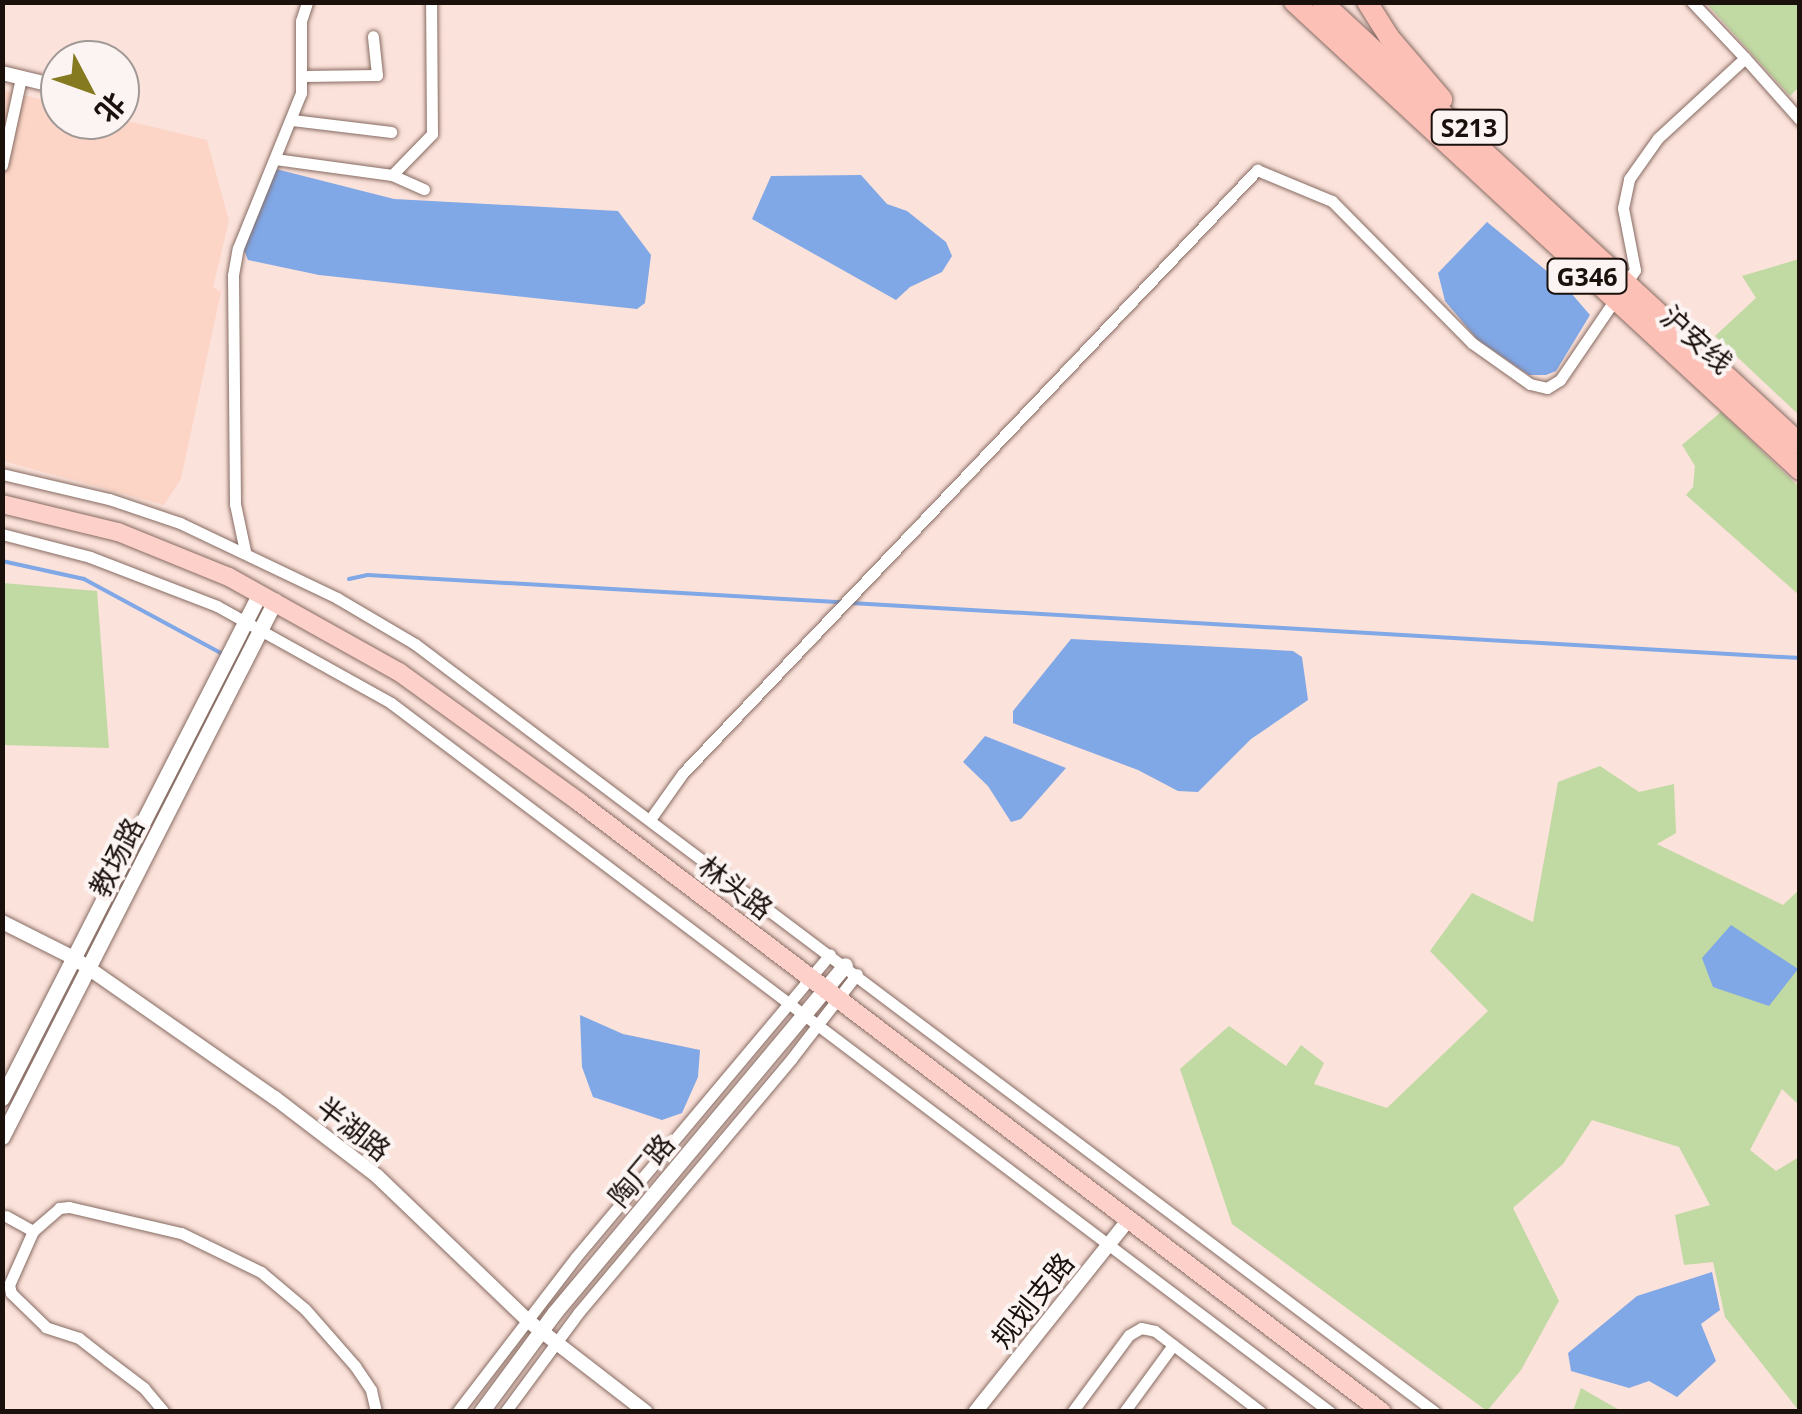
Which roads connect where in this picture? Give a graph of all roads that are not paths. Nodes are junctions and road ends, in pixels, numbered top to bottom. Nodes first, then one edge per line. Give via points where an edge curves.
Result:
1 (306, 2) edge
2 (431, 2) edge
3 (1282, 2) edge
4 (1294, 2) edge
5 (1322, 2) edge
6 (1366, 2) edge
7 (1692, 2) edge
8 (372, 36) dead end
9 (1746, 58) junction
10 (2, 73) edge
11 (304, 76) junction
12 (21, 78) junction
13 (40, 82) edge
14 (1376, 82) junction
15 (292, 120) junction
16 (1800, 120) edge
17 (392, 132) dead end
18 (275, 158) junction
19 (2, 165) edge
20 (392, 175) junction
21 (424, 189) dead end
22 (1581, 245) junction
23 (1620, 293) junction
24 (1800, 444) edge
25 (1800, 470) edge
26 (2, 474) edge
27 (2, 504) edge
28 (2, 534) edge
29 (245, 551) junction
30 (267, 597) junction
31 (253, 625) junction
32 (650, 818) junction
33 (2, 922) edge
34 (830, 954) junction
35 (81, 962) junction
36 (851, 969) junction
37 (824, 989) junction
38 (790, 1003) junction
39 (804, 1014) junction
40 (818, 1024) junction
41 (2, 1098) edge
42 (2, 1137) edge
43 (6, 1216) dead end
44 (1128, 1220) junction
45 (33, 1231) junction
46 (1108, 1244) junction
47 (527, 1320) junction
48 (541, 1330) junction
49 (556, 1342) junction
50 (1174, 1345) junction
51 (976, 1411) edge
52 (164, 1412) edge
53 (376, 1412) edge
54 (458, 1412) edge
55 (481, 1412) edge
56 (504, 1412) edge
57 (646, 1412) edge
58 (1072, 1412) edge
59 (1124, 1412) edge
60 (1261, 1412) edge
61 (1330, 1412) edge
62 (1382, 1412) edge
63 (1435, 1412) edge

1 - 11 street
2 - 20 street via 432,134
3 - 14 highway
4 - 14 highway, 沪安线 / G346
5 - 22 highway, 沪安线 / G346
6 - 22 highway, S213 via 1429,85
7 - 9 street
8 - 11 street via 377,76
9 - 16 street
9 - 23 street via 1658,138 1629,179 1622,208 1636,270
10 - 12 street
11 - 15 street
12 - 13 street
12 - 19 street
14 - 23 highway, 沪安线 / G346
15 - 17 street
15 - 18 street
18 - 20 street
18 - 29 street via 233,275 235,504
20 - 21 street
22 - 23 highway, 沪安线 / G346
23 - 24 highway, 沪安线 / G346
23 - 25 highway, 沪安线 / G346
23 - 32 street via 1560,380 1548,388 1530,384 1472,343 1332,201 1257,170 684,773
26 - 29 street via 109,499
27 - 30 main road, 林头路 via 118,532
28 - 31 street via 90,557
29 - 32 street via 415,644
30 - 31 main road, 教场路
30 - 37 main road, 林头路 via 399,672 476,726
31 - 35 main road, 教场路
31 - 38 street via 391,703
32 - 34 street
33 - 35 street, 半湖路
34 - 36 street
34 - 37 street
35 - 41 main road, 教场路
35 - 42 main road, 教场路
35 - 47 street, 半湖路 via 377,1176
36 - 37 main road, 陶厂路
36 - 63 street
37 - 38 street
37 - 39 main road, 陶厂路
37 - 40 street
37 - 44 main road, 林头路
38 - 39 street
38 - 47 street
39 - 40 street
39 - 48 main road, 陶厂路
40 - 46 street
40 - 49 street
43 - 45 street
44 - 46 street, 规划支路
44 - 62 main road, 林头路
45 - 52 street via 10,1285 15,1300 46,1327 79,1338
45 - 53 street via 69,1207 181,1233 239,1259 322,1326 364,1378
46 - 51 street, 规划支路
46 - 61 street
47 - 48 street, 半湖路
47 - 54 street
48 - 49 street, 半湖路
48 - 55 main road, 陶厂路
49 - 56 street
49 - 57 street, 半湖路
50 - 58 street via 1148,1328 1134,1330
50 - 59 street
50 - 60 street

